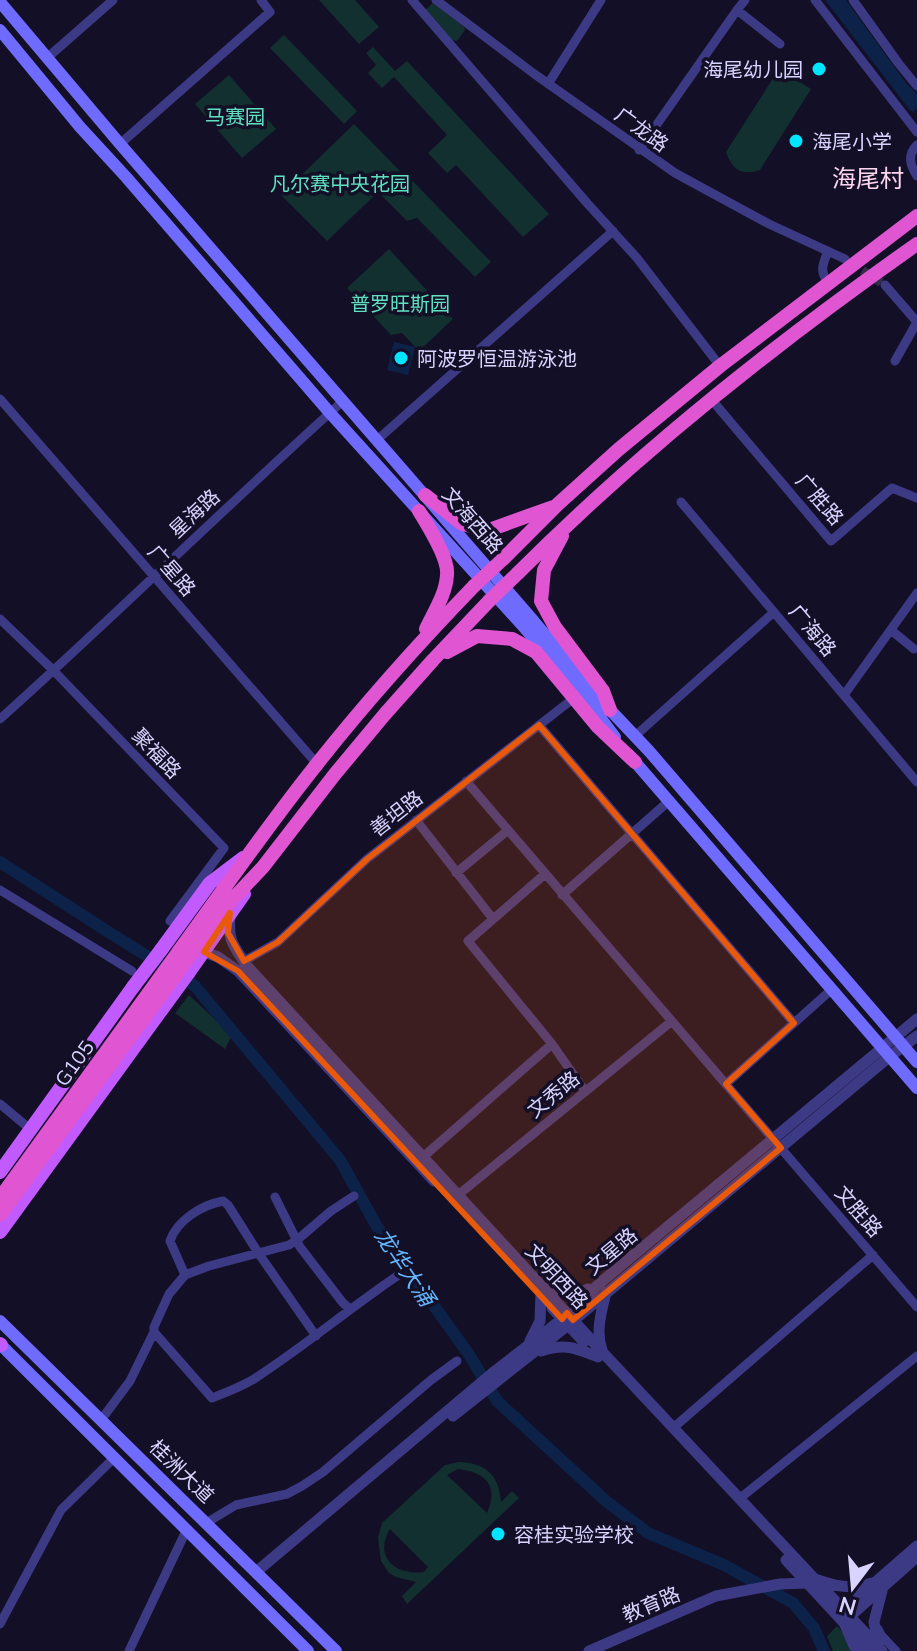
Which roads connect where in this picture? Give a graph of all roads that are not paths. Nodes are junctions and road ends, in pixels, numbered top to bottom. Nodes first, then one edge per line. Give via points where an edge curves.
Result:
1 (113, 0) edge
2 (261, 0) edge
3 (413, 0) edge
4 (436, 0) edge
5 (601, 0) edge
6 (815, 0) edge
7 (853, 0) edge
8 (0, 2) edge
9 (740, 3) edge
10 (0, 30) edge
11 (780, 44) dead end
12 (47, 58) junction
13 (548, 84) junction
14 (917, 86) edge
15 (917, 132) edge
16 (120, 144) junction
17 (917, 145) edge
18 (639, 150) junction
19 (917, 176) edge
20 (917, 216) edge
21 (613, 231) junction
22 (913, 248) edge
23 (828, 251) junction
24 (845, 259) tunnel mouth
25 (828, 283) junction
26 (885, 285) tunnel mouth
27 (917, 322) edge
28 (895, 361) dead end
29 (720, 366) junction
30 (0, 399) edge
31 (711, 399) junction
32 (343, 401) junction
33 (330, 413) junction
34 (377, 440) junction
35 (425, 495) junction
36 (917, 498) edge
37 (681, 502) dead end
38 (557, 505) junction
39 (419, 511) junction
40 (572, 519) junction
41 (153, 575) junction
42 (917, 593) edge
43 (774, 612) junction
44 (0, 619) edge
45 (891, 630) junction
46 (419, 644) junction
47 (916, 649) edge
48 (433, 660) junction
49 (54, 671) junction
50 (844, 695) junction
51 (574, 698) junction
52 (610, 710) junction
53 (0, 719) edge
54 (539, 725) junction
55 (635, 736) junction
56 (635, 762) junction
57 (317, 764) junction
58 (466, 781) junction
59 (917, 782) edge
60 (669, 801) junction
61 (416, 820) junction
62 (507, 831) junction
63 (632, 833) junction
64 (246, 856) junction
65 (456, 873) junction
66 (545, 874) junction
67 (0, 890) edge
68 (562, 895) junction
69 (229, 909) junction
70 (493, 919) junction
71 (170, 921) dead end
72 (204, 952) junction
73 (244, 961) junction
74 (132, 971) dead end
75 (831, 990) junction
76 (917, 1019) edge
77 (672, 1021) junction
78 (794, 1023) junction
79 (917, 1036) edge
80 (900, 1042) junction
81 (552, 1044) junction
82 (885, 1052) junction
83 (917, 1062) edge
84 (726, 1084) junction
85 (917, 1088) edge
86 (585, 1091) junction
87 (0, 1104) edge
88 (30, 1129) junction
89 (777, 1143) junction
90 (423, 1157) junction
91 (0, 1172) edge
92 (458, 1195) junction
93 (354, 1196) dead end
94 (275, 1197) dead end
95 (0, 1198) edge
96 (0, 1215) edge
97 (0, 1232) edge
98 (297, 1240) junction
99 (259, 1254) junction
100 (873, 1255) junction
101 (400, 1274) dead end
102 (185, 1275) junction
103 (603, 1288) junction
104 (542, 1291) junction
105 (917, 1307) edge
106 (350, 1309) junction
107 (567, 1319) junction
108 (0, 1321) edge
109 (154, 1332) junction
110 (316, 1336) junction
111 (0, 1344) edge
112 (529, 1350) junction
113 (600, 1354) junction
114 (917, 1356) edge
115 (457, 1361) dead end
116 (101, 1420) junction
117 (673, 1428) junction
118 (114, 1458) junction
119 (739, 1499) junction
120 (206, 1523) junction
121 (186, 1531) junction
122 (917, 1546) edge
123 (917, 1557) edge
124 (258, 1574) junction
125 (811, 1581) junction
126 (879, 1584) junction
127 (843, 1616) junction
128 (874, 1622) junction
129 (0, 1624) edge
130 (877, 1650) edge
131 (129, 1651) edge
132 (308, 1651) edge
133 (336, 1651) edge
134 (589, 1651) edge
135 (858, 1651) edge
136 (896, 1651) edge

1 - 12 street
2 - 16 street via 270,12
3 - 21 street
4 - 13 street, 广龙路
5 - 13 street
6 - 15 street
7 - 14 street
8 - 12 main road, 文海西路
9 - 11 street
9 - 18 street
10 - 33 main road, 文海西路
12 - 16 main road, 文海西路
13 - 18 street, 广龙路
16 - 32 main road, 文海西路
17 - 19 street via 910,159
18 - 23 street, 广龙路 via 703,190
20 - 25 highway
21 - 29 street
21 - 34 street
22 - 31 highway, G105
23 - 24 street, 广龙路
23 - 25 street via 821,268
25 - 29 highway
26 - 27 street
27 - 28 street
29 - 38 highway
30 - 41 street, 广星路
31 - 36 street, 广胜路 via 831,541 892,488
31 - 40 highway, G105
32 - 33 street, 星海路
32 - 34 main road, 文海西路
33 - 39 main road, 文海西路
33 - 41 street, 星海路
34 - 35 main road, 文海西路
35 - 38 highway via 462,524 489,530
35 - 52 main road, 文海西路
37 - 43 street, 广海路
38 - 46 highway, bridge
39 - 46 highway via 448,573
39 - 56 main road, 文海西路
40 - 48 highway, G105, bridge
40 - 52 highway via 544,570 541,601 603,691
41 - 49 street, 星海路
41 - 57 street, 广星路
42 - 45 street
43 - 50 street, 广海路
43 - 55 street
44 - 49 street, 聚福路
45 - 47 street
45 - 50 street
46 - 57 highway, G105
48 - 51 highway via 477,636 512,639 536,652
48 - 69 highway, G105
49 - 53 street, 星海路
49 - 71 street, 聚福路 via 224,848
50 - 59 street, 广海路
51 - 54 street, 善坦路
51 - 56 highway
52 - 55 main road, 文海西路
54 - 58 street, 善坦路
54 - 63 street
55 - 80 main road, 文海西路
56 - 60 main road, 文海西路
57 - 64 highway, G105
58 - 61 street, 善坦路
58 - 62 street, 文胜路
60 - 63 street
60 - 75 main road, 文海西路
61 - 65 street
61 - 73 street, 善坦路 via 278,942
62 - 65 street
62 - 66 street, 文胜路
63 - 68 street
63 - 78 street
64 - 88 main road, bridge via 210,883
64 - 95 highway, G105 / G105, bridge
65 - 70 street
66 - 68 street, 文胜路
66 - 70 street
67 - 74 street
68 - 77 street, 文胜路
69 - 72 main road
69 - 73 street, 文明西路 via 228,933
69 - 96 highway, G105, bridge
70 - 81 street via 468,941
72 - 97 main road, bridge
72 - 104 street, 文明西路 via 238,971
73 - 90 street, 文明西路
75 - 78 street
75 - 82 main road, 文海西路
76 - 80 street, 文星路
77 - 84 street, 文胜路
77 - 86 street, 文秀路
78 - 84 street
79 - 80 street, 文星路
80 - 82 street, 文星路
80 - 83 main road, 文海西路
81 - 86 street
81 - 90 street
82 - 85 main road, 文海西路
82 - 89 street, 文星路
84 - 89 street, 文胜路
86 - 92 street, 文秀路
87 - 88 street
88 - 91 main road
89 - 100 street, 文胜路
89 - 103 street, 文星路
90 - 92 street, 文明西路
92 - 104 street, 文明西路
93 - 98 street
94 - 98 street
98 - 99 street
98 - 106 street
99 - 102 street
99 - 102 street via 221,1200 190,1215 173,1232 170,1241
99 - 110 street
100 - 105 street, 文胜路
100 - 117 street
101 - 106 street
102 - 109 street via 169,1294
103 - 104 street via 578,1294
103 - 107 street, 文星路
103 - 113 street
104 - 107 street, 文明西路
104 - 112 street via 540,1321
106 - 110 street
107 - 112 street, 文星路
107 - 113 street, 文明西路
108 - 116 main road, 桂洲大道
109 - 110 street via 212,1398 256,1379
109 - 116 street via 130,1381
111 - 118 main road, 桂洲大道
112 - 113 street via 556,1346
112 - 124 street, 文星路
113 - 117 street, 文明西路
113 - 125 street, 文明西路
114 - 119 street
115 - 120 street via 302,1486 236,1505
116 - 120 main road, 桂洲大道
117 - 119 street, 文明西路
118 - 121 main road, 桂洲大道
118 - 129 street via 61,1510
119 - 125 street, 文明西路
120 - 124 main road, 桂洲大道
121 - 131 street
121 - 132 main road, 桂洲大道
122 - 126 street
123 - 126 street
124 - 133 main road, 桂洲大道
125 - 126 street, 教育路 via 840,1587
125 - 127 street, 文明西路
125 - 134 street, 教育路 via 728,1592
126 - 127 street
126 - 128 street
127 - 130 street, 文明西路
127 - 135 street
128 - 130 street
128 - 136 street

